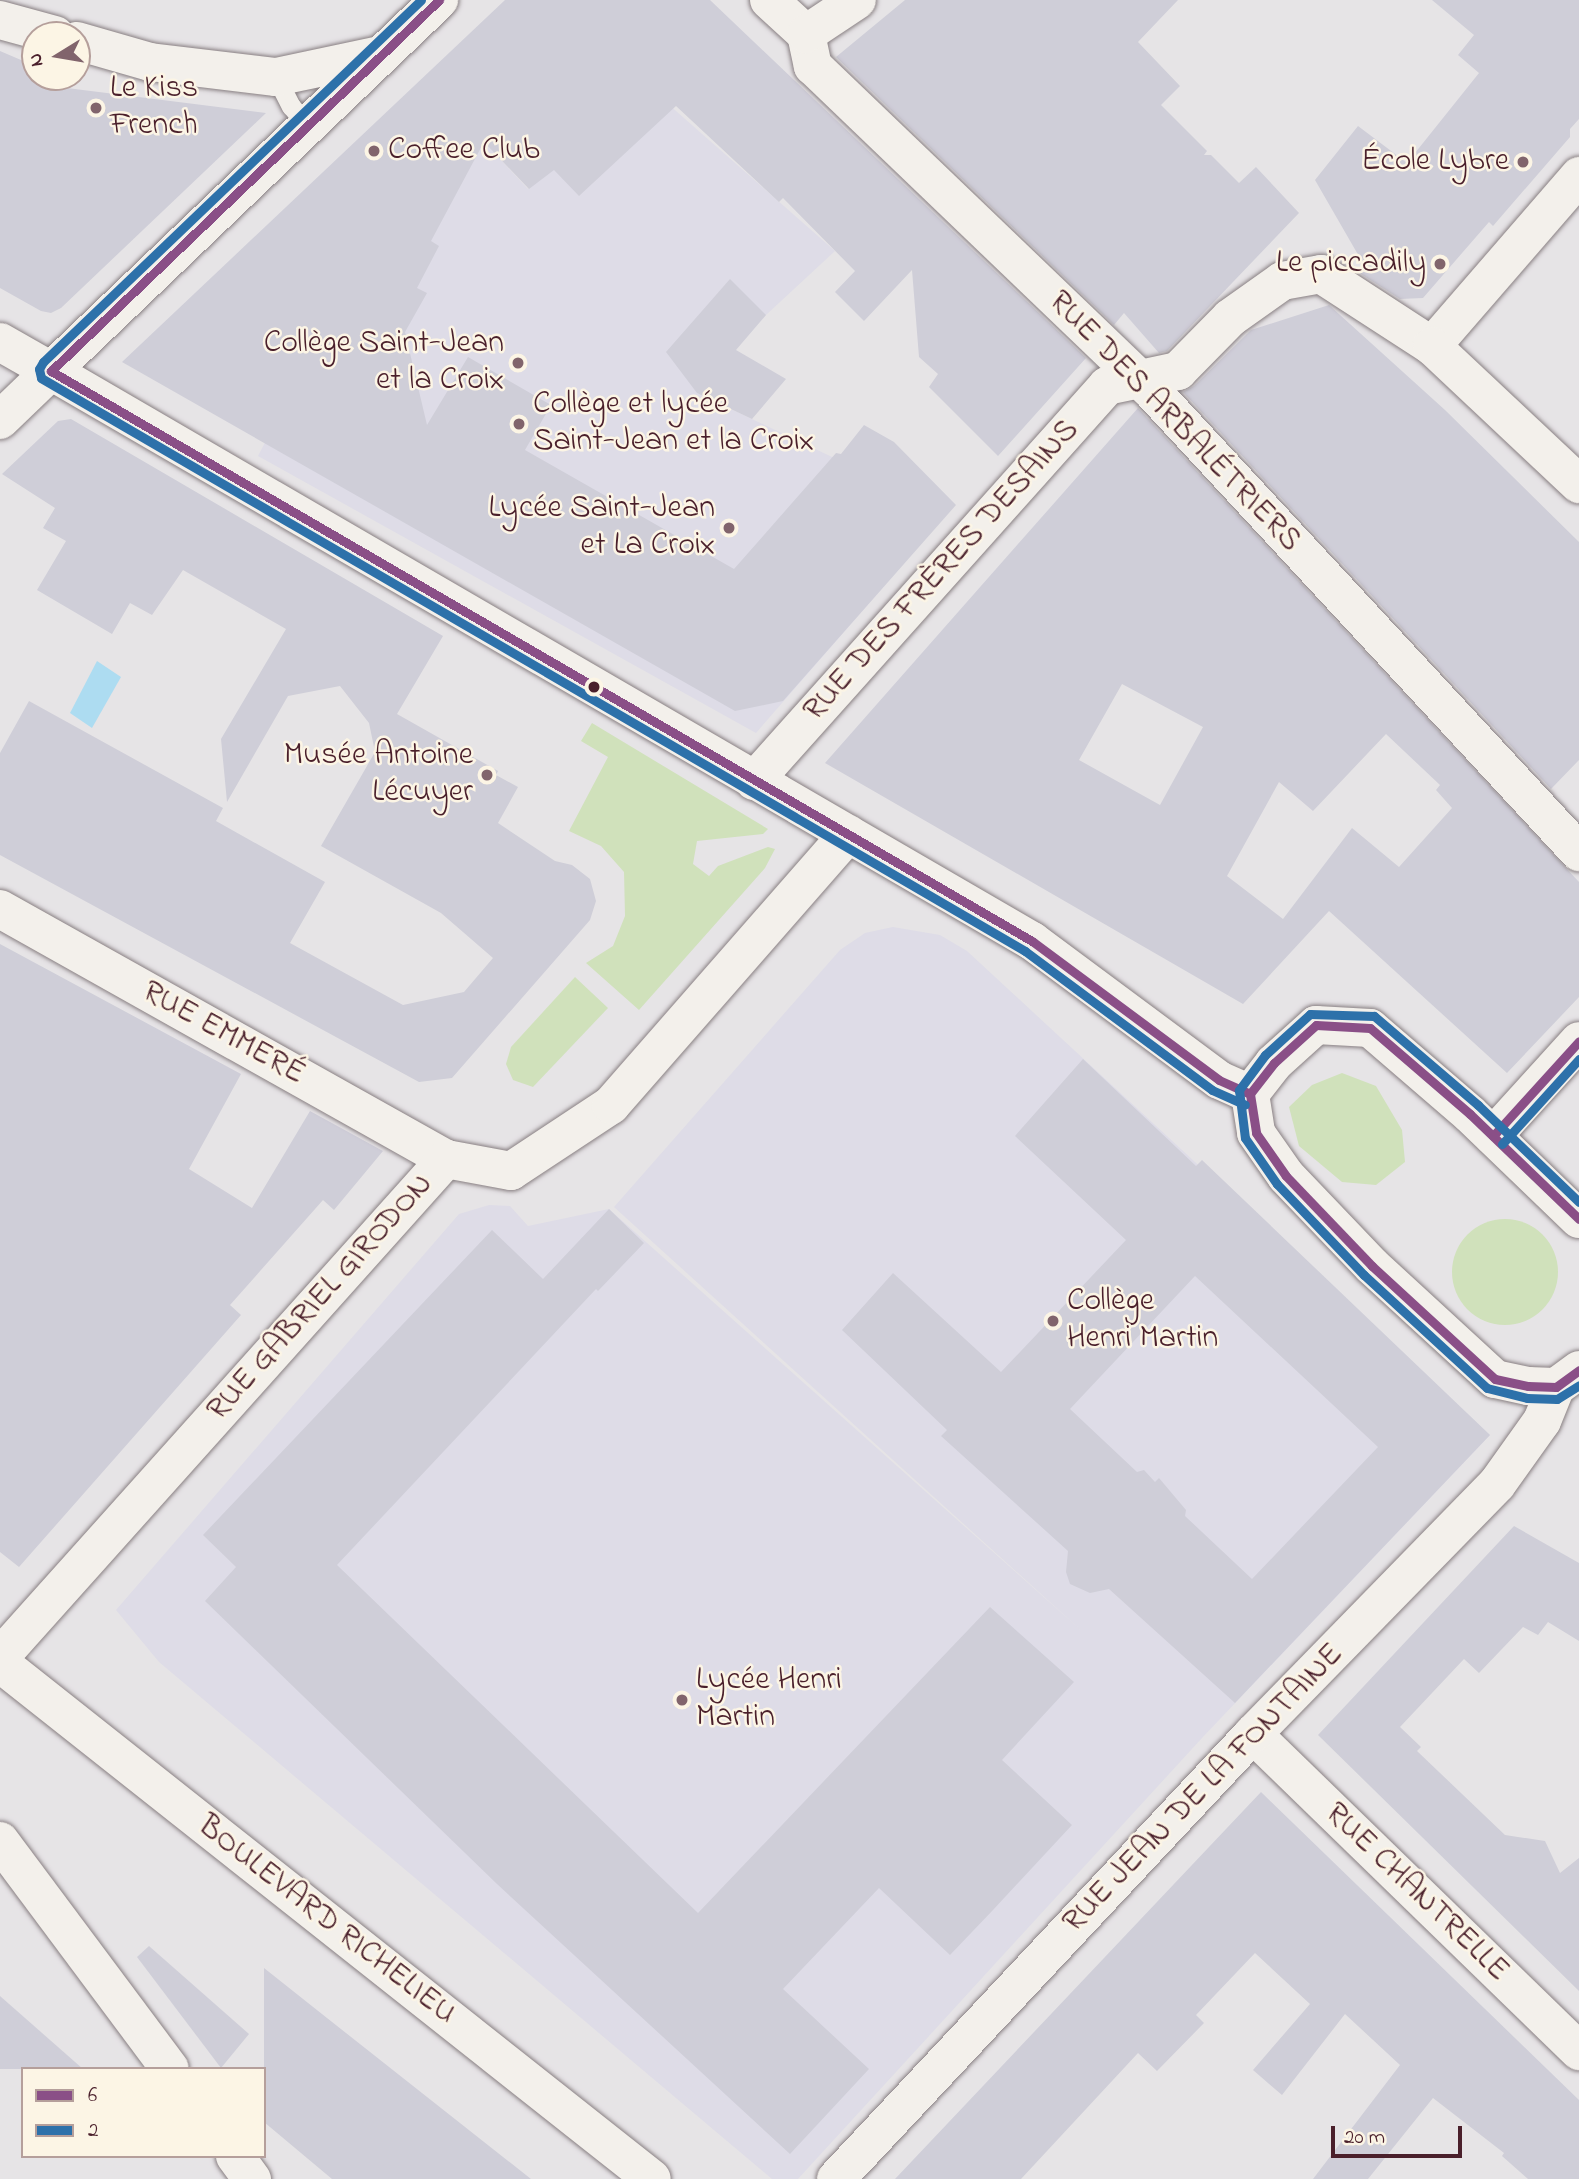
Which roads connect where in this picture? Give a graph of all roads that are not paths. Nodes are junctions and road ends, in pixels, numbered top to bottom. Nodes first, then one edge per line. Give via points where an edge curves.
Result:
1 (439, 0) edge
2 (769, 0) edge
3 (857, 0) edge
4 (0, 20) edge
5 (21, 26) edge
6 (806, 34) junction
7 (91, 45) edge
8 (380, 55) junction
9 (276, 77) junction
10 (307, 125) junction
11 (1579, 176) edge
12 (0, 342) edge
13 (1432, 346) junction
14 (51, 371) junction
15 (1140, 380) junction
16 (0, 420) edge
17 (1573, 467) edge
18 (754, 781) junction
19 (848, 834) junction
20 (1579, 852) edge
21 (0, 909) edge
22 (1579, 1041) edge
23 (1250, 1094) junction
24 (1493, 1136) junction
25 (446, 1159) junction
26 (1579, 1219) edge
27 (1567, 1379) edge
28 (0, 1657) edge
29 (0, 1663) edge
30 (1253, 1734) junction
31 (0, 1841) edge
32 (1579, 2051) edge
33 (169, 2067) edge
34 (236, 2158) edge
35 (252, 2179) edge
36 (652, 2179) edge
37 (836, 2179) edge

1 - 8 street
2 - 6 street
3 - 6 street
4 - 5 street
6 - 15 street, RUE DES ARBALÉTRIERS via 813,66
7 - 9 street via 150,62
8 - 9 street
8 - 10 street
9 - 10 lane
10 - 14 street
11 - 13 street
12 - 14 street
13 - 15 street, RUE DES FRÈRES DESAINS via 1321,274 1282,281 1230,318 1178,371
13 - 17 street, RUE DES FRÈRES DESAINS
14 - 16 street
14 - 18 street
15 - 18 street, RUE DES FRÈRES DESAINS via 1107,386
15 - 20 street, RUE DES ARBALÉTRIERS
18 - 19 street
19 - 23 street via 1032,941 1219,1080
19 - 25 street, RUE GABRIEL GIRODON via 611,1105 511,1171
21 - 25 street, RUE EMMERÉ
22 - 24 street
23 - 24 street via 1274,1063 1316,1025 1370,1028
23 - 27 street via 1256,1133 1286,1176 1372,1266 1495,1379 1528,1386
24 - 26 street
25 - 28 street, RUE GABRIEL GIRODON
27 - 30 street, RUE JEAN DE LA FONTAINE via 1497,1484
29 - 36 street, BOULEVARD RICHELIEU
30 - 32 street, RUE CHANTRELLE
30 - 37 street, RUE JEAN DE LA FONTAINE
31 - 33 street
34 - 35 street

